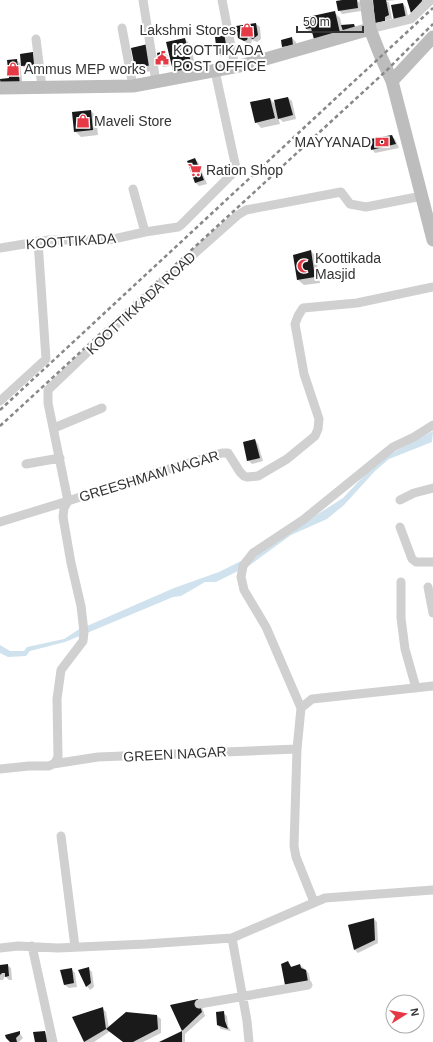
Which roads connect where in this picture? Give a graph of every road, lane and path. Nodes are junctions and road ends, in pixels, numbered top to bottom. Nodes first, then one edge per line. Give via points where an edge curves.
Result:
1 (143, 0) edge
2 (222, 0) edge
3 (366, 0) edge
4 (431, 0) edge
5 (122, 28) dead end
6 (370, 29) junction
7 (433, 37) edge
8 (36, 39) dead end
9 (235, 67) junction
10 (215, 71) junction
11 (392, 81) junction
12 (156, 82) junction
13 (133, 86) junction
14 (42, 87) junction
15 (0, 88) edge
16 (133, 189) dead end
17 (422, 196) junction
18 (145, 232) junction
19 (433, 240) edge
20 (38, 241) junction
21 (0, 248) edge
22 (433, 287) edge
23 (0, 401) edge
24 (102, 408) dead end
25 (433, 425) edge
26 (54, 428) junction
27 (60, 458) junction
28 (26, 464) dead end
29 (433, 488) edge
30 (400, 500) dead end
31 (68, 501) junction
32 (0, 522) edge
33 (400, 528) dead end
34 (433, 562) edge
35 (401, 582) dead end
36 (428, 587) dead end
37 (433, 613) edge
38 (433, 686) edge
39 (416, 688) junction
40 (301, 708) junction
41 (298, 749) junction
42 (53, 764) junction
43 (0, 769) edge
44 (61, 836) dead end
45 (433, 890) edge
46 (314, 902) junction
47 (232, 938) junction
48 (32, 946) junction
49 (0, 948) edge
50 (75, 948) junction
51 (308, 985) dead end
52 (242, 996) junction
53 (199, 1004) dead end
54 (53, 1042) edge
55 (249, 1042) edge

1 - 12 street
2 - 9 street
3 - 6 main road
4 - 6 street via 411,19
5 - 13 street
6 - 9 main road
6 - 11 main road
7 - 11 main road
8 - 14 street
9 - 10 main road
10 - 12 main road
10 - 18 street, KOOTTIKADA via 235,171 181,226
11 - 17 main road
12 - 13 main road
13 - 14 main road
14 - 15 main road
16 - 18 street
17 - 19 main road
17 - 26 street, KOOTTIKKADA ROAD via 366,207 350,204 341,192 246,210 238,215 143,299 48,390 48,403
18 - 20 street, KOOTTIKADA via 109,240
20 - 21 street, KOOTTIKADA
20 - 23 street via 46,359
22 - 31 street, GREESHMAM NAGAR via 357,303 303,308 296,324 304,374 319,419 318,428 315,436 292,456 267,472 258,476 244,476 228,453
24 - 26 street
25 - 40 street via 393,446 303,520 253,553 243,566 241,577 244,590 266,627
26 - 27 street
27 - 28 street
27 - 31 street
29 - 30 street
31 - 32 street
31 - 42 street, GREESHMAM NAGAR via 63,517 84,632 83,641 62,670 57,699 58,758
33 - 34 street via 412,559 416,562
35 - 39 street via 401,618 405,649
36 - 37 street
38 - 39 street
39 - 40 street via 312,699
40 - 41 street
41 - 42 street, GREEN NAGAR via 98,758
41 - 46 street via 294,852
42 - 43 street
44 - 50 street
45 - 46 street via 325,898
46 - 47 street
47 - 50 street
47 - 52 street
48 - 49 street
48 - 50 street
48 - 54 street
51 - 52 street
52 - 53 street
52 - 55 street

